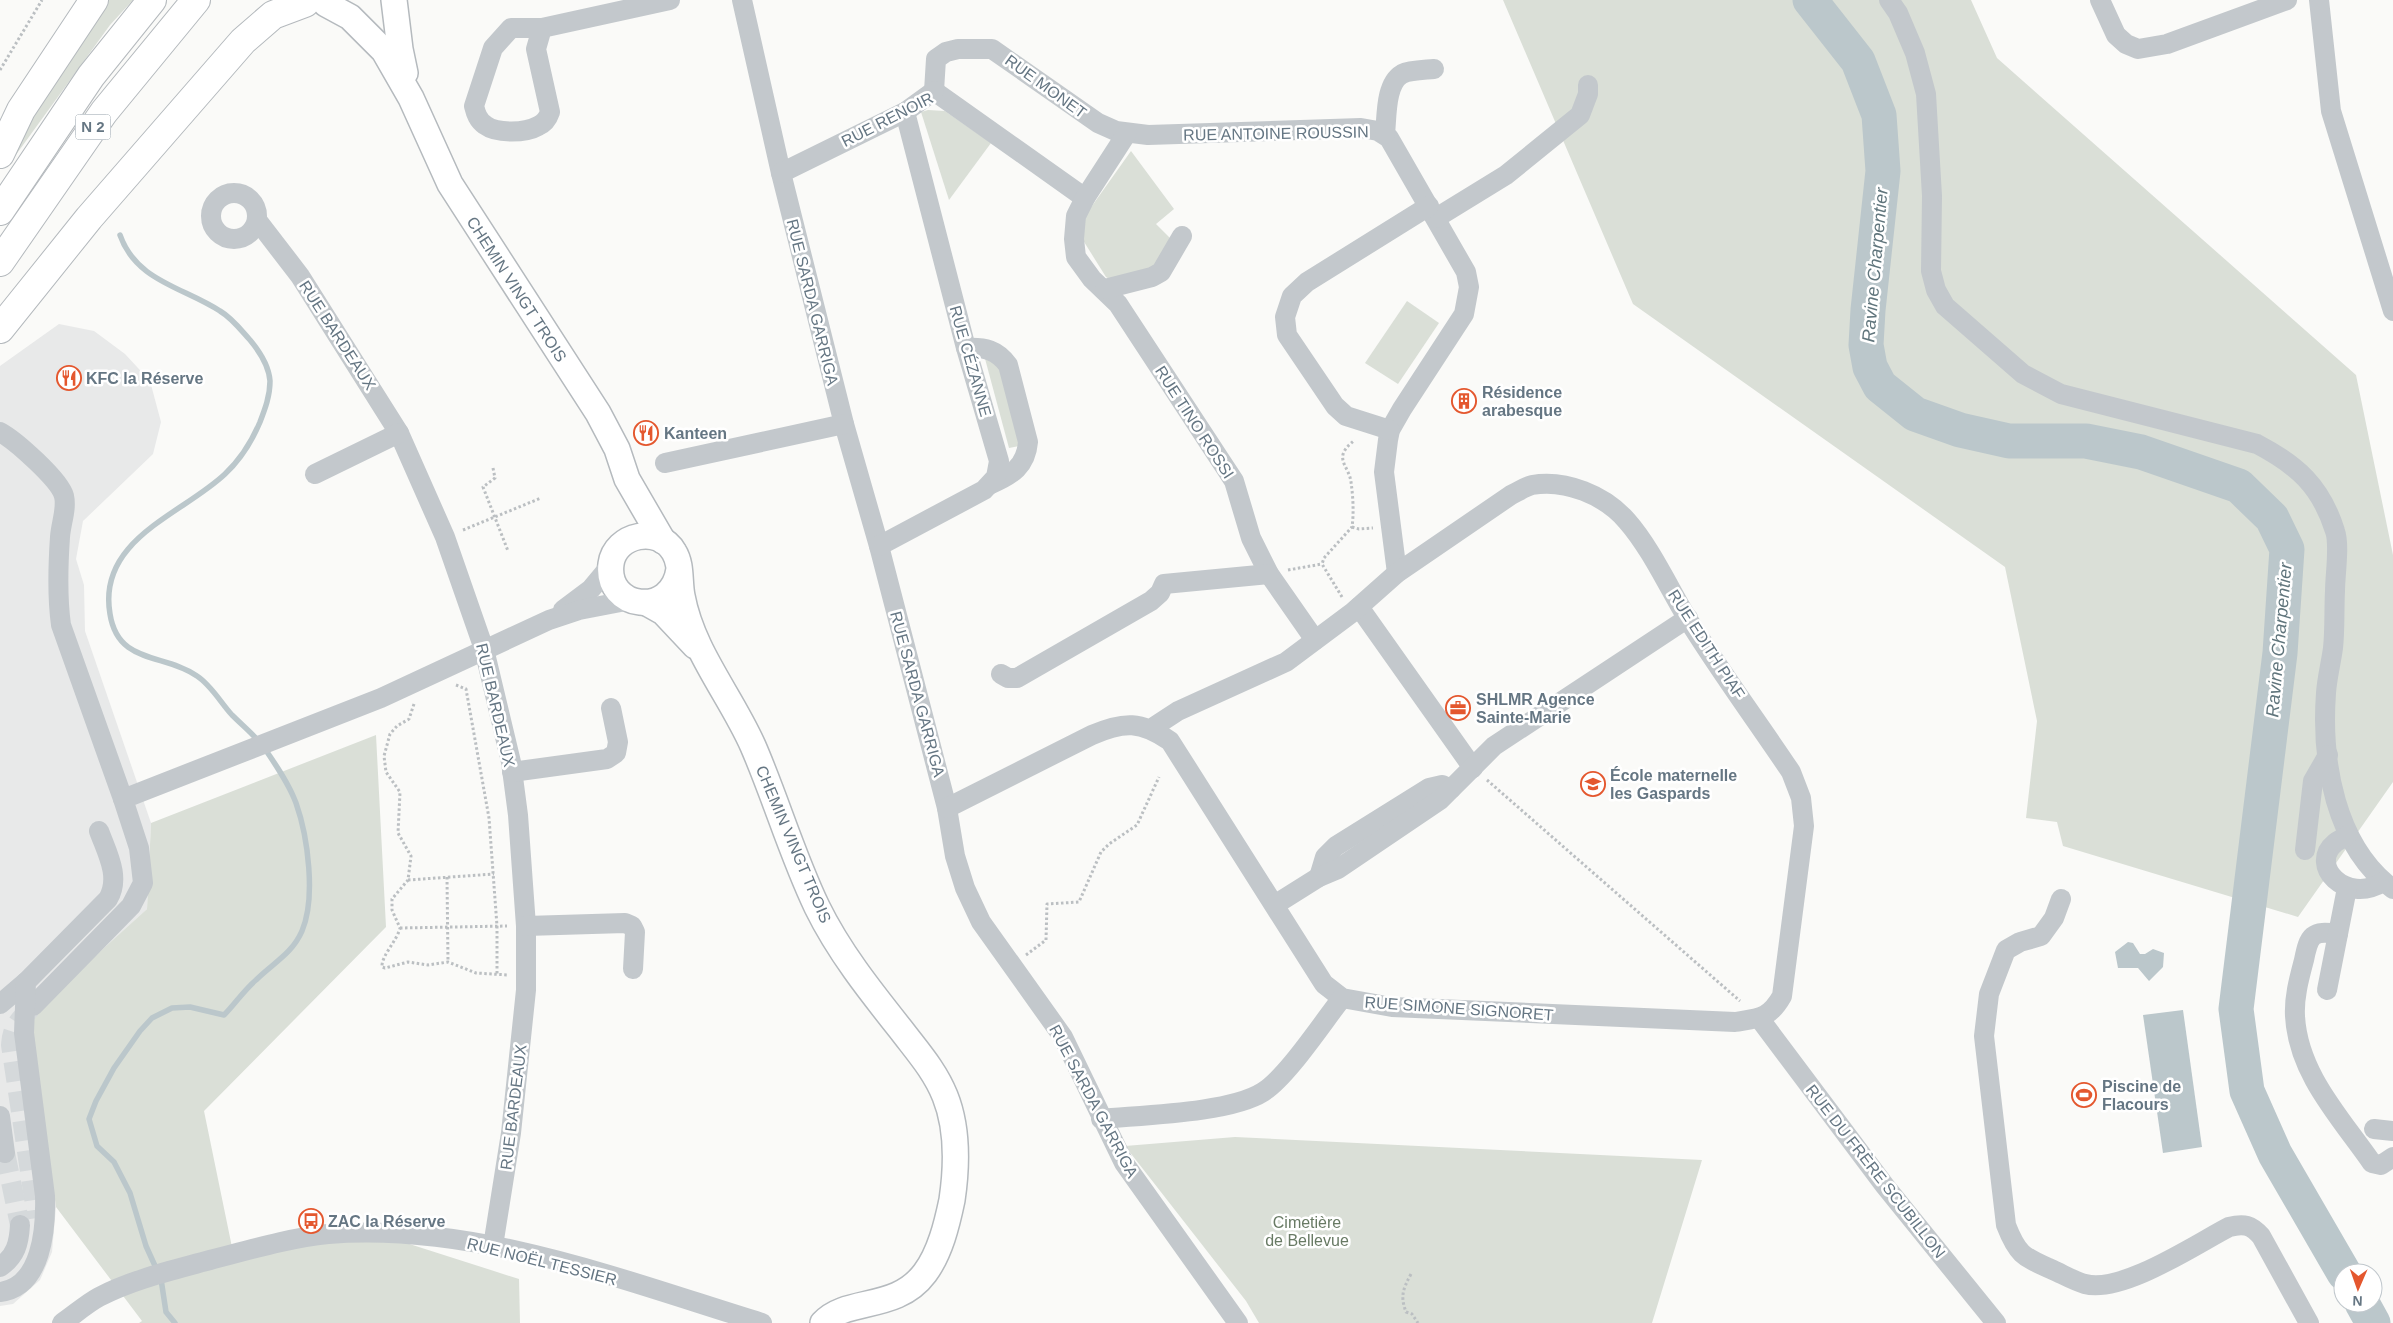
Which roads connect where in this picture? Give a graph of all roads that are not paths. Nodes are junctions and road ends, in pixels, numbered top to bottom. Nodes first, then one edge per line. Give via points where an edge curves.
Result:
1 (94, 0) edge
2 (152, 0) edge
3 (196, 0) edge
4 (355, 0) edge
5 (394, 0) edge
6 (670, 0) edge
7 (742, 0) edge
8 (1889, 0) edge
9 (2100, 0) edge
10 (2287, 0) edge
11 (2319, 0) edge
12 (307, 3) edge
13 (548, 27) junction
14 (1434, 69) dead end
15 (1588, 85) dead end
16 (934, 91) junction
17 (411, 98) junction
18 (905, 112) junction
19 (1127, 134) junction
20 (1385, 134) junction
21 (0, 154) edge
22 (781, 172) junction
23 (1085, 198) junction
24 (0, 212) edge
25 (1432, 212) junction
26 (257, 220) dead end
27 (1182, 236) dead end
28 (0, 262) edge
29 (1105, 289) junction
30 (2391, 301) edge
31 (0, 329) edge
32 (966, 348) junction
33 (844, 424) junction
34 (1382, 428) junction
35 (0, 432) edge
36 (399, 433) junction
37 (665, 463) dead end
38 (315, 474) dead end
39 (627, 479) junction
40 (991, 484) junction
41 (663, 541) junction
42 (623, 543) junction
43 (879, 546) junction
44 (611, 565) junction
45 (679, 569) junction
46 (1398, 573) junction
47 (1269, 574) junction
48 (639, 602) junction
49 (1356, 609) junction
50 (1688, 618) junction
51 (549, 620) junction
52 (1315, 640) junction
53 (484, 649) junction
54 (705, 657) junction
55 (1001, 674) dead end
56 (611, 708) dead end
57 (1152, 728) junction
58 (2328, 755) junction
59 (1473, 768) junction
60 (512, 772) junction
61 (123, 799) junction
62 (947, 808) junction
63 (99, 831) dead end
64 (2348, 836) junction
65 (2305, 850) dead end
66 (2388, 885) edge
67 (2347, 888) junction
68 (2061, 899) dead end
69 (1276, 904) junction
70 (526, 926) junction
71 (2338, 934) junction
72 (634, 969) dead end
73 (26, 982) junction
74 (2327, 990) dead end
75 (1342, 998) junction
76 (0, 1004) edge
77 (33, 1006) tunnel mouth
78 (1759, 1018) junction
79 (0, 1116) edge
80 (1101, 1119) junction
81 (5, 1153) dead end
82 (2393, 1157) edge
83 (42, 1244) junction
84 (493, 1246) junction
85 (0, 1267) edge
86 (0, 1292) edge
87 (62, 1323) edge
88 (762, 1323) edge
89 (823, 1323) edge
90 (1238, 1323) edge
91 (1996, 1323) edge
92 (2309, 1323) edge

1 - 21 highway via 21,110
2 - 24 highway, N 2 via 91,76
3 - 28 highway, N 2 via 104,112
4 - 12 main road
5 - 17 main road, CHEMIN VINGT TROIS
6 - 13 street
7 - 22 street, RUE SARDA GARRIGA
8 - 58 street via 1915,53 1926,94 1932,196 1931,271 1945,306 2023,374 2061,394 2257,444 2285,458 2324,504 2336,533 2333,646 2326,693
9 - 10 street via 2116,34 2126,44 2138,48 2167,44
11 - 30 street via 2332,111
12 - 17 main road, CHEMIN VINGT TROIS via 350,17 384,51
12 - 31 highway via 273,14 243,41 89,218
13 - 13 street via 511,28 493,48 474,106 487,127 509,131 532,128 547,119 550,112 536,49
14 - 20 street via 1404,73 1395,79 1390,89
15 - 25 street via 1580,115 1506,175
16 - 18 street, RUE RENOIR
16 - 19 street, RUE MONET via 936,59 958,49 992,49 1098,124
16 - 23 street, RUE RENOIR
17 - 39 main road, CHEMIN VINGT TROIS via 450,184 598,413 617,449
18 - 22 street, RUE RENOIR
18 - 32 street, RUE CÉZANNE
19 - 20 street, RUE ANTOINE ROUSSIN via 1361,128
19 - 23 street, RUE TINO ROSSI
20 - 25 street, RUE ANTOINE ROUSSIN
22 - 33 street, RUE SARDA GARRIGA
23 - 29 street, RUE TINO ROSSI via 1076,216 1076,256 1092,279
25 - 34 street, RUE ANTOINE ROUSSIN via 1466,272 1468,300 1464,314
25 - 34 street via 1307,282 1292,296 1285,317 1287,335 1335,406 1346,416
26 - 36 street, RUE BARDEAUX via 300,276
27 - 29 street via 1161,272
29 - 47 street, RUE TINO ROSSI via 1234,481 1251,538
32 - 40 street, RUE CÉZANNE via 999,461
32 - 40 street via 990,349 1001,355 1008,365 1028,442 1021,466 1010,476
33 - 37 street
33 - 43 street, RUE SARDA GARRIGA
34 - 46 street, RUE ANTOINE ROUSSIN via 1384,472
35 - 61 street via 12,438 64,493 59,551 61,625
36 - 38 street
36 - 53 street, RUE BARDEAUX via 445,537
39 - 41 main road, CHEMIN VINGT TROIS
39 - 42 main road, CHEMIN VINGT TROIS via 628,514
40 - 43 street
41 - 42 main road via 639,536
41 - 45 main road, CHEMIN VINGT TROIS via 675,553
42 - 44 main road, CHEMIN VINGT TROIS via 613,556
43 - 62 street, RUE SARDA GARRIGA
44 - 48 main road, CHEMIN VINGT TROIS via 617,590
44 - 51 street via 592,589
45 - 48 main road via 678,578 663,598
45 - 54 main road, CHEMIN VINGT TROIS via 682,596
46 - 49 street
46 - 50 street, RUE EDITH PIAF via 1511,495 1530,486 1553,484 1580,489 1603,501 1627,520
47 - 52 street, RUE TINO ROSSI
47 - 55 street via 1164,584 1151,601 1017,678
48 - 51 street via 579,610
48 - 54 main road, CHEMIN VINGT TROIS via 663,612
49 - 52 street
49 - 59 street
50 - 59 street via 1494,746
50 - 78 street, RUE EDITH PIAF via 1791,772 1801,798 1804,826 1782,996 1774,1010
51 - 53 street
52 - 57 street via 1286,662 1178,711
53 - 60 street, RUE BARDEAUX
53 - 61 street via 381,698
54 - 89 main road, CHEMIN VINGT TROIS via 752,744 817,907 858,975 931,1068 946,1097 954,1130 955,1180 949,1216 938,1249 925,1273 897,1296 837,1313
56 - 60 street via 618,742 616,753 607,759
57 - 62 street via 1114,725
57 - 69 street, RUE SIMONE SIGNORET via 1170,741
58 - 64 street via 2333,788
58 - 65 street via 2313,780
59 - 69 street via 1440,800 1338,869
60 - 70 street, RUE BARDEAUX
61 - 77 street via 139,848 143,883 131,906
62 - 80 street, RUE SARDA GARRIGA via 955,856 981,922 1063,1037
63 - 73 street via 113,873 112,892
64 - 66 street via 2354,848
64 - 67 street via 2334,843 2327,854 2327,866 2332,877
66 - 67 street via 2366,890
67 - 71 street
68 - 92 street via 2054,918 2041,936 2006,950 1989,994 1984,1036 2006,1225 2017,1249 2026,1257 2086,1285 2110,1284 2133,1278 2229,1227 2252,1226 2261,1236
69 - 75 street, RUE SIMONE SIGNORET via 1324,984
70 - 72 street via 624,923 632,926 635,932
70 - 84 street, RUE BARDEAUX via 526,990 520,1053
71 - 74 street
71 - 82 street via 2322,931 2314,934 2308,942 2295,997 2297,1034 2324,1098 2372,1163 2381,1165
73 - 76 street
73 - 83 street via 24,1034 45,1196
75 - 78 street, RUE SIMONE SIGNORET via 1392,1007 1491,1013 1735,1022
75 - 80 street via 1278,1080 1263,1092 1220,1107
78 - 91 street, RUE DU FRÈRE SCUBILLON via 1885,1186
79 - 81 street
80 - 90 street, RUE SARDA GARRIGA via 1124,1163
83 - 85 street via 29,1222 15,1252
83 - 86 street via 38,1259 24,1278 15,1287
84 - 87 street, RUE NOËL TESSIER via 419,1235 326,1234 256,1247 122,1287 98,1298
84 - 88 street, RUE NOËL TESSIER via 608,1276

